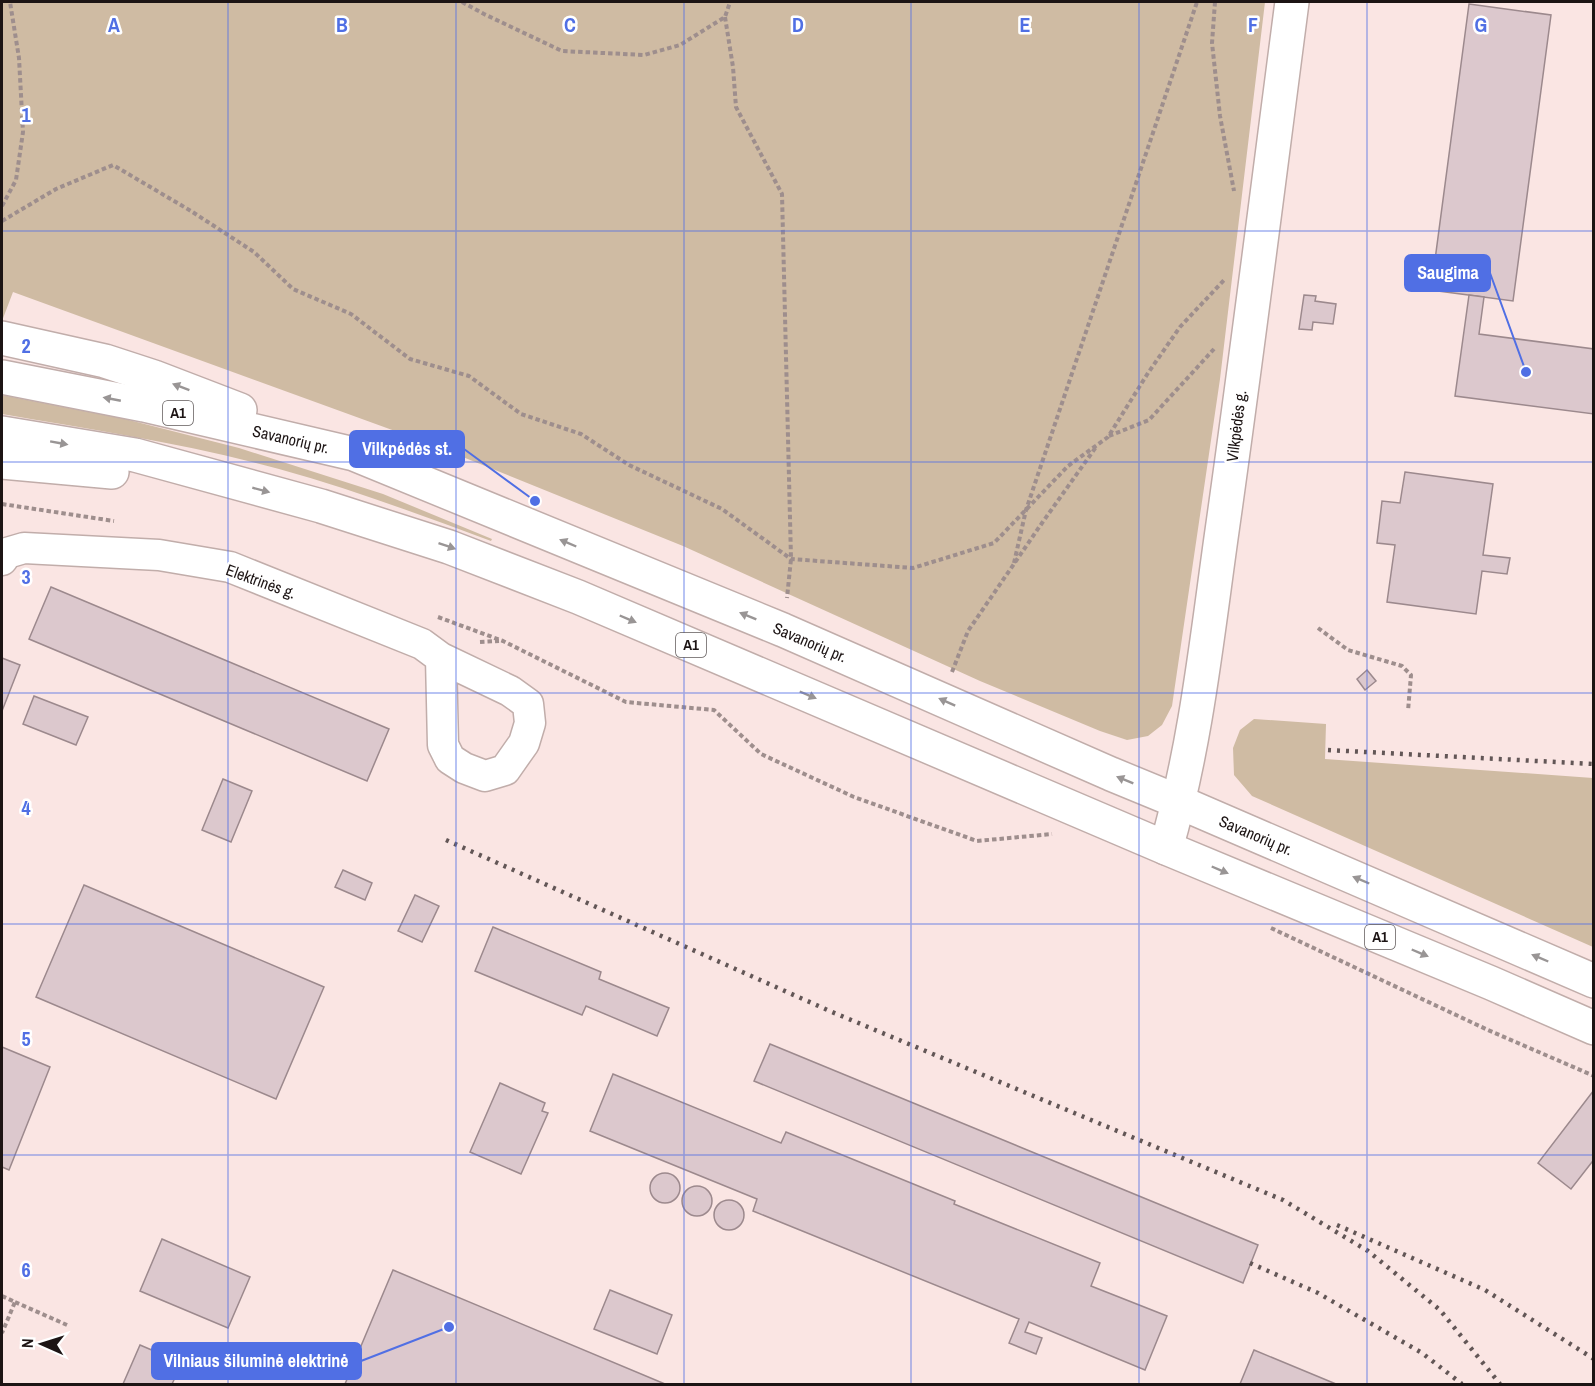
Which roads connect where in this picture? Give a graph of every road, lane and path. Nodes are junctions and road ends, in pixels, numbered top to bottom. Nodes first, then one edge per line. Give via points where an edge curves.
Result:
1 (10, 2) edge
2 (462, 2) edge
3 (730, 2) edge
4 (1197, 2) edge
5 (1215, 2) edge
6 (1292, 2) edge
7 (725, 17) junction
8 (1236, 200) dead end
9 (2, 206) edge
10 (2, 221) edge
11 (1227, 285) dead end
12 (2, 338) edge
13 (1215, 349) dead end
14 (2, 377) edge
15 (2, 433) edge
16 (1108, 437) junction
17 (1098, 444) junction
18 (354, 454) junction
19 (2, 462) edge
20 (204, 475) junction
21 (2, 504) edge
22 (1026, 510) junction
23 (116, 521) dead end
24 (791, 559) junction
25 (2, 560) edge
26 (1014, 563) junction
27 (786, 602) dead end
28 (437, 616) dead end
29 (1318, 628) dead end
30 (441, 658) dead end
31 (951, 676) dead end
32 (1408, 711) dead end
33 (1179, 802) junction
34 (1054, 834) dead end
35 (1166, 848) junction
36 (1263, 925) dead end
37 (1593, 981) edge
38 (1593, 1028) edge
39 (1593, 1076) edge
40 (2, 1296) edge
41 (15, 1302) junction
42 (67, 1325) dead end
43 (2, 1334) edge

1 - 9 path via 19,58 23,132 16,180
2 - 7 path via 562,51 644,55 680,45
3 - 7 path
4 - 22 path
5 - 8 path via 1212,42
6 - 33 main road, Vilkpėdės g. via 1223,522
7 - 24 path via 736,106 782,194
10 - 24 path via 56,189 113,165 254,252 293,289 351,314 410,359 469,376 521,414 581,434 629,465 722,509
11 - 16 path via 1230,274 1180,327
18 -> 12 main road via 145,374
13 - 16 path via 1149,420
18 -> 14 main road, Savanorių pr. / A1
15 -> 20 main road, A1 via 135,455
16 - 17 path
17 - 22 path via 1068,466
17 - 26 path
33 -> 18 main road, Savanorių pr. / A1 via 783,630
19 - 20 main road via 126,473
20 -> 35 main road, A1 via 321,506 449,547 589,602
21 - 23 path
22 - 24 path via 994,543 913,568
22 - 26 path
24 - 27 path
25 - 30 street, Elektrinės g. via 7,553 24,548 159,555 230,567 422,644
26 - 31 path via 968,631
28 - 34 path via 503,641 626,702 714,710 760,754 854,797 977,841
29 - 32 path via 1348,650 1402,666 1411,675
33 - 35 main road, Vilkpėdės g.
37 -> 33 main road, Savanorių pr. / A1
35 -> 38 main road, A1
36 - 39 path
40 - 41 path
41 - 42 path
41 - 43 path

